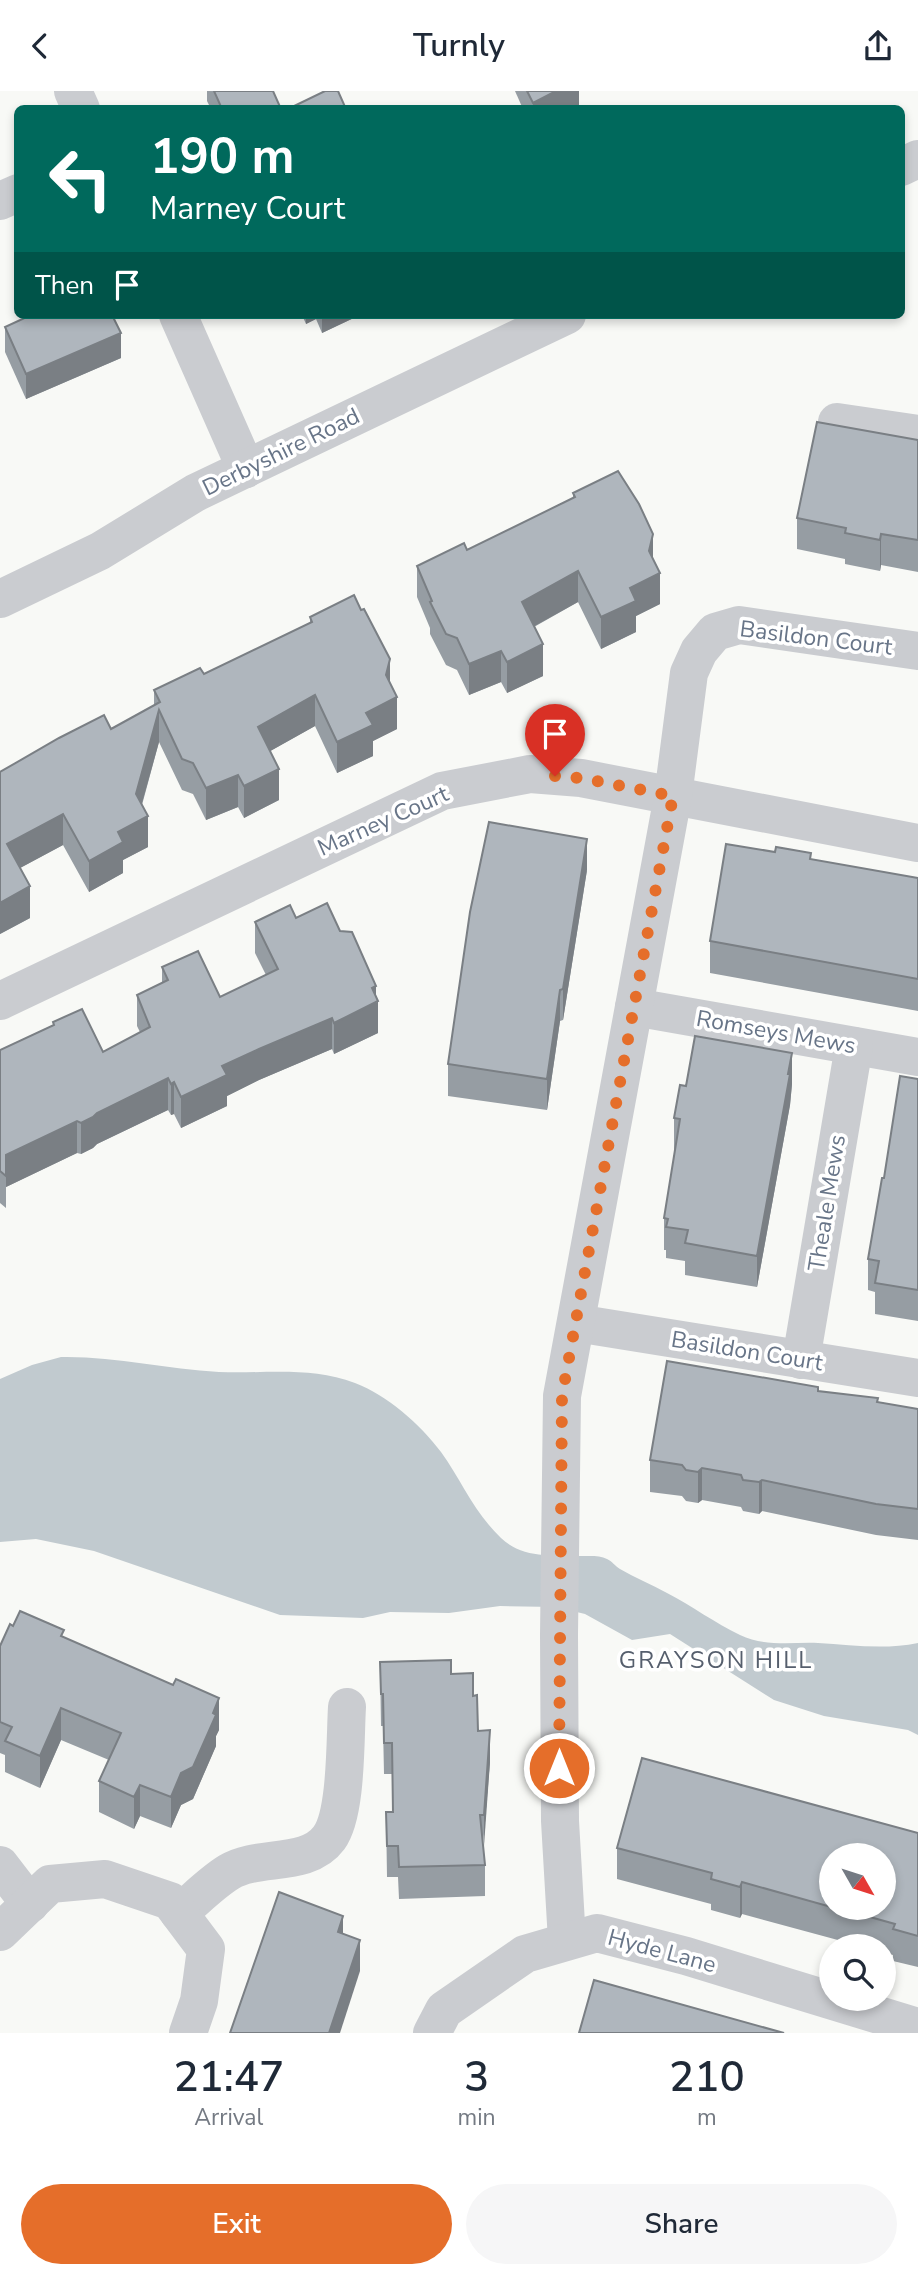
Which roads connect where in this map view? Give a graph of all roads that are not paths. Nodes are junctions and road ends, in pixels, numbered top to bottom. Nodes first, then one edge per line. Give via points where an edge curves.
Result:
1 (180, 319) edge
2 (559, 319) edge
3 (837, 422) dead end
4 (918, 434) edge
5 (246, 469) junction
6 (0, 599) edge
7 (918, 652) edge
8 (673, 796) junction
9 (918, 843) edge
10 (0, 1000) edge
11 (634, 1007) junction
12 (854, 1046) junction
13 (918, 1057) edge
14 (576, 1323) junction
15 (801, 1360) junction
16 (918, 1378) edge
17 (347, 1707) dead end
18 (0, 1865) edge
19 (30, 1904) junction
20 (179, 1913) junction
21 (0, 1932) edge
22 (567, 1941) junction
23 (918, 2027) edge
24 (188, 2033) edge
25 (432, 2033) edge

1 - 5 street
2 - 5 street, Derbyshire Road
3 - 4 street
5 - 6 street, Derbyshire Road via 195,493 100,551
7 - 8 street, Basildon Court via 739,625 715,632 698,651 690,673
8 - 9 street, Marney Court
8 - 10 street, Marney Court via 581,778 530,774 442,792
8 - 11 street
11 - 12 street, Romseys Mews
11 - 14 street
12 - 13 street, Romseys Mews
12 - 15 street, Theale Mews
14 - 15 street, Basildon Court
14 - 22 street via 562,1396 560,1495 560,1821
15 - 16 street, Basildon Court
17 - 20 street via 340,1811 328,1839 308,1854 230,1871
18 - 19 street
19 - 20 street via 50,1884 105,1879 170,1901
19 - 21 street
20 - 24 street via 206,1949 199,2001
22 - 23 street, Hyde Lane via 597,1933
22 - 25 street, Hyde Lane via 526,1954 444,2010

